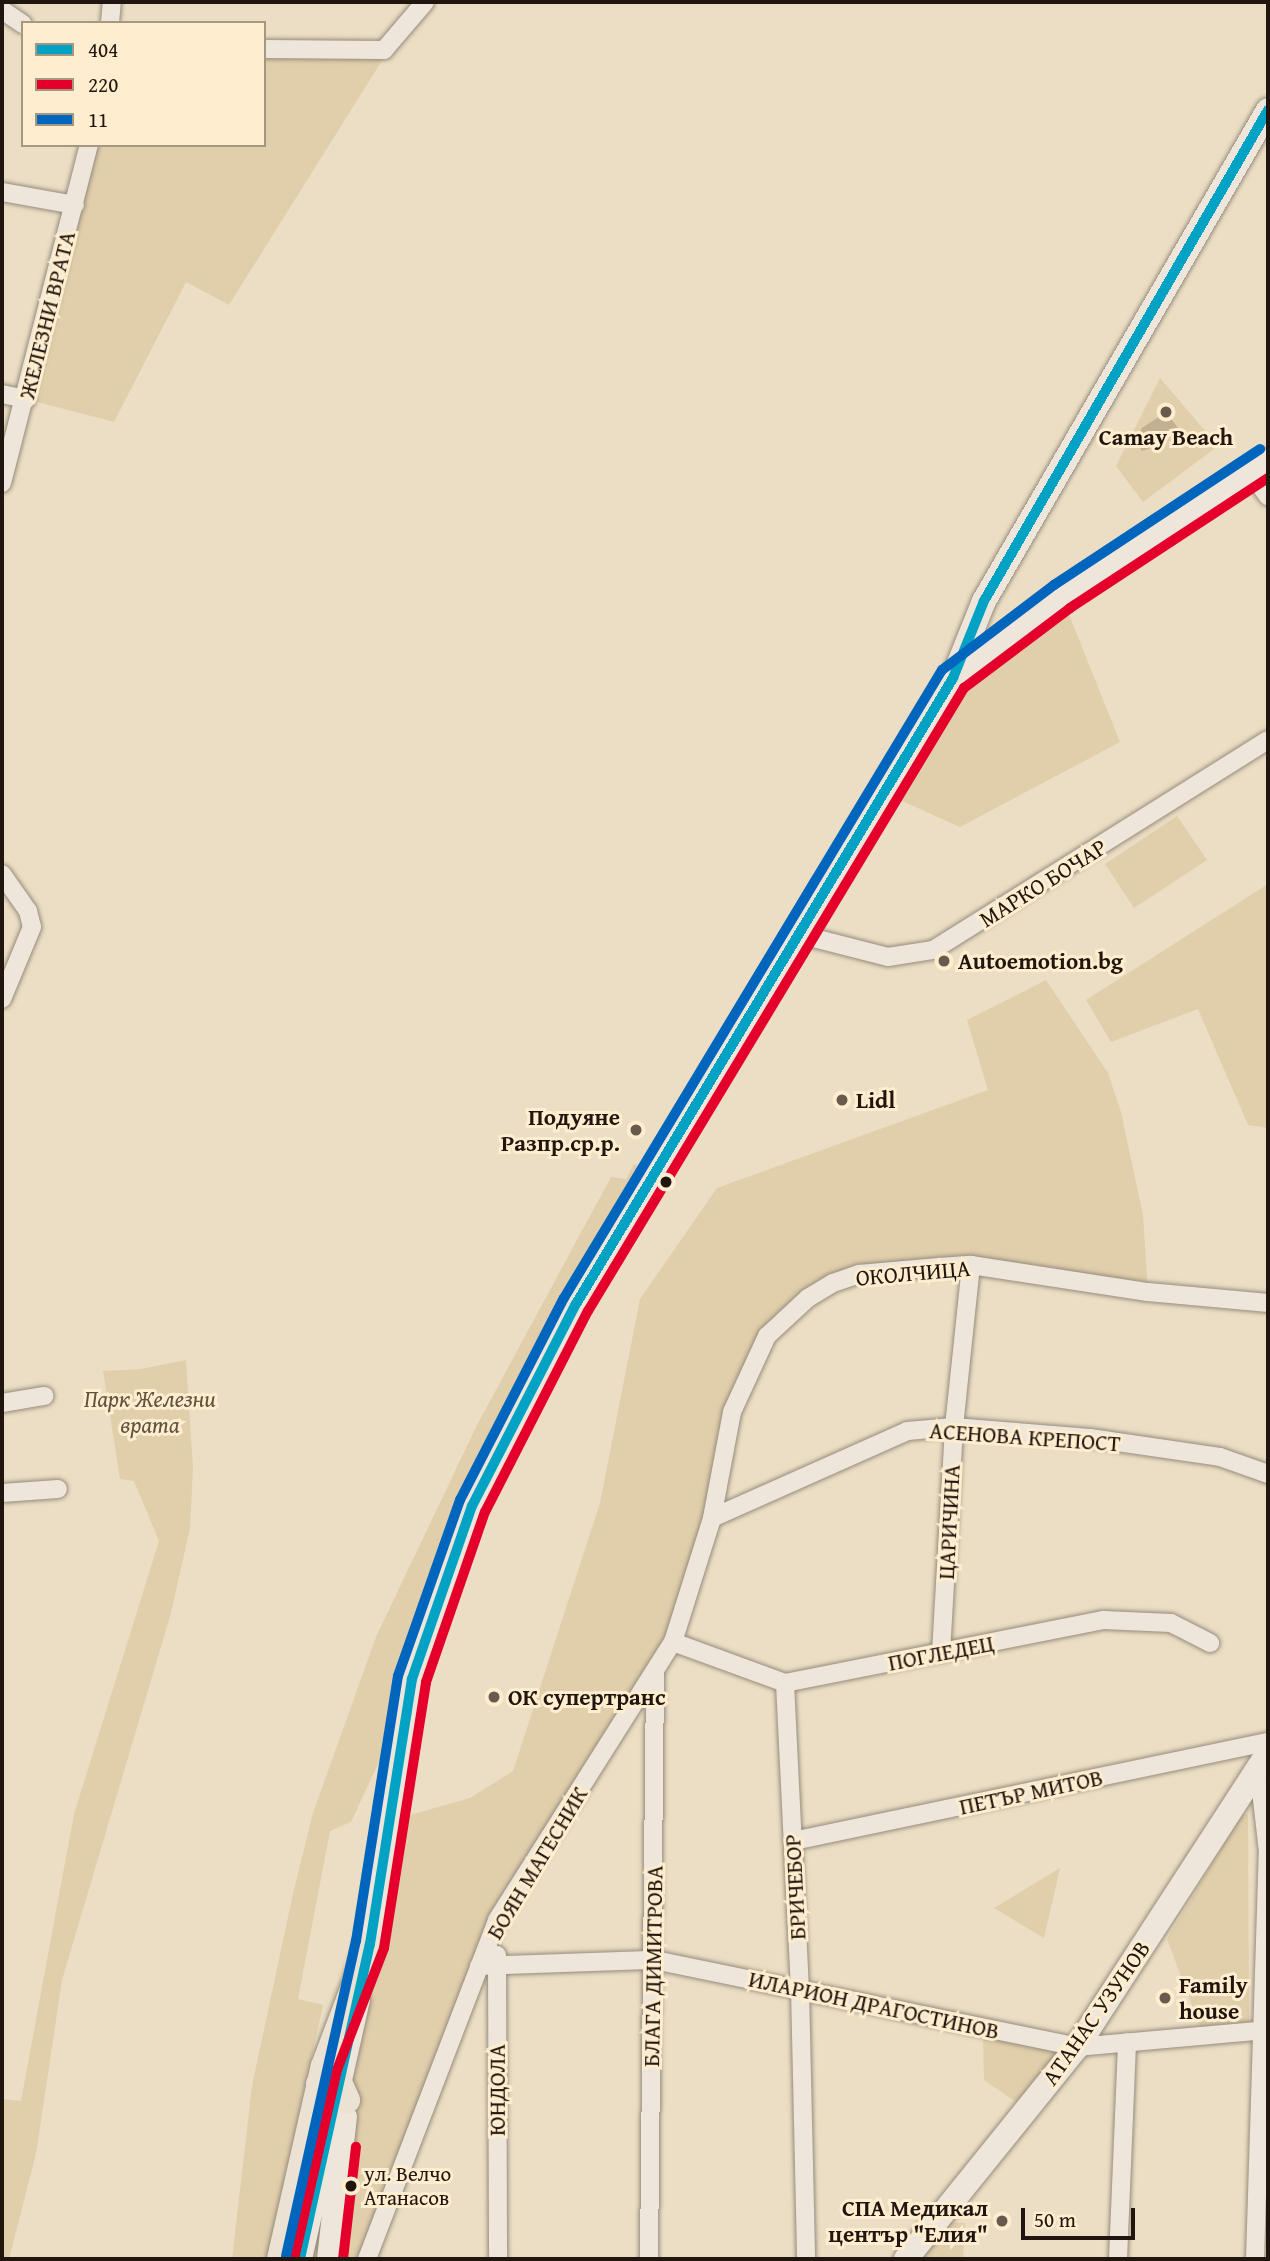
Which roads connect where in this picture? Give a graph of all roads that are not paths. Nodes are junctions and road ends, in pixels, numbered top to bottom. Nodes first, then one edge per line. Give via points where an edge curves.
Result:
1 (112, 2) edge
2 (425, 2) edge
3 (2, 10) edge
4 (110, 21) edge
5 (21, 23) edge
6 (266, 50) edge
7 (1268, 110) edge
8 (89, 147) edge
9 (2, 192) edge
10 (75, 205) junction
11 (2, 394) edge
12 (26, 398) junction
13 (1259, 467) edge
14 (2, 484) edge
15 (1268, 496) edge
16 (953, 678) junction
17 (1268, 740) edge
18 (2, 874) edge
19 (798, 934) junction
20 (2, 999) edge
21 (971, 1265) junction
22 (1268, 1303) edge
23 (44, 1396) dead end
24 (2, 1404) edge
25 (954, 1427) junction
26 (1268, 1474) edge
27 (58, 1489) dead end
28 (2, 1493) edge
29 (712, 1518) junction
30 (673, 1642) junction
31 (1210, 1643) dead end
32 (942, 1653) junction
33 (655, 1672) junction
34 (785, 1683) junction
35 (1268, 1742) edge
36 (1264, 1763) edge
37 (793, 1841) junction
38 (370, 1944) junction
39 (654, 1960) junction
40 (488, 1966) junction
41 (800, 1989) junction
42 (1267, 2030) edge
43 (1127, 2042) junction
44 (1077, 2047) junction
45 (335, 2088) junction
46 (280, 2259) edge
47 (300, 2259) edge
48 (328, 2259) edge
49 (367, 2259) edge
50 (498, 2259) edge
51 (649, 2259) edge
52 (806, 2259) edge
53 (906, 2259) edge
54 (1118, 2259) edge
55 (1255, 2259) edge

1 - 4 street
2 - 6 street via 384,50
3 - 5 street
7 - 16 street via 984,601
8 - 10 street, ЖЕЛЕЗНИ ВРАТА
9 - 10 street
10 - 12 street, ЖЕЛЕЗНИ ВРАТА
11 - 12 street
12 - 14 street, ЖЕЛЕЗНИ ВРАТА
13 - 15 street
13 - 16 street via 1062,597
16 - 19 street
17 - 19 street, МАРКО БОЧАР via 933,950 888,957
18 - 20 street via 28,911 32,927
19 - 38 street via 576,1304 472,1506 412,1679
21 - 22 street, ОКОЛЧИЦА via 1136,1290
21 - 25 street, ЦАРИЧИНА
21 - 29 street, ОКОЛЧИЦА via 859,1274 833,1283 787,1315 767,1336 735,1402
23 - 24 street
25 - 26 street, АСЕНОВА КРЕПОСТ via 1090,1438 1220,1457
25 - 29 street, АСЕНОВА КРЕПОСТ via 907,1431
25 - 32 street, ЦАРИЧИНА
27 - 28 street
29 - 30 street, БОЯН МАГЕСНИК
30 - 33 street, БОЯН МАГЕСНИК
30 - 34 street
31 - 32 street, ПОГЛЕДЕЦ via 1171,1623 1104,1620
32 - 34 street, ПОГЛЕДЕЦ
33 - 39 street, БЛАГА ДИМИТРОВА
33 - 40 street, БОЯН МАГЕСНИК via 497,1920
34 - 37 street, БРИЧЕБОР
35 - 37 street, ПЕТЪР МИТОВ
36 - 42 street
36 - 44 street, АТАНАС УЗУНОВ
37 - 41 street, БРИЧЕБОР
38 - 45 main road
38 - 45 street
39 - 40 street, ИЛАРИОН ДРАГОСТИНОВ
39 - 41 street, ИЛАРИОН ДРАГОСТИНОВ
39 - 51 street, БЛАГА ДИМИТРОВА
40 - 49 street, БОЯН МАГЕСНИК
40 - 50 street, ЮНДОЛА
41 - 44 street, ИЛАРИОН ДРАГОСТИНОВ
41 - 52 street, БРИЧЕБОР
42 - 43 street, ИЛАРИОН ДРАГОСТИНОВ
42 - 55 street
43 - 44 street, ИЛАРИОН ДРАГОСТИНОВ
43 - 54 street
44 - 53 street, АТАНАС УЗУНОВ
45 - 46 main road
45 - 47 street
45 - 48 street

